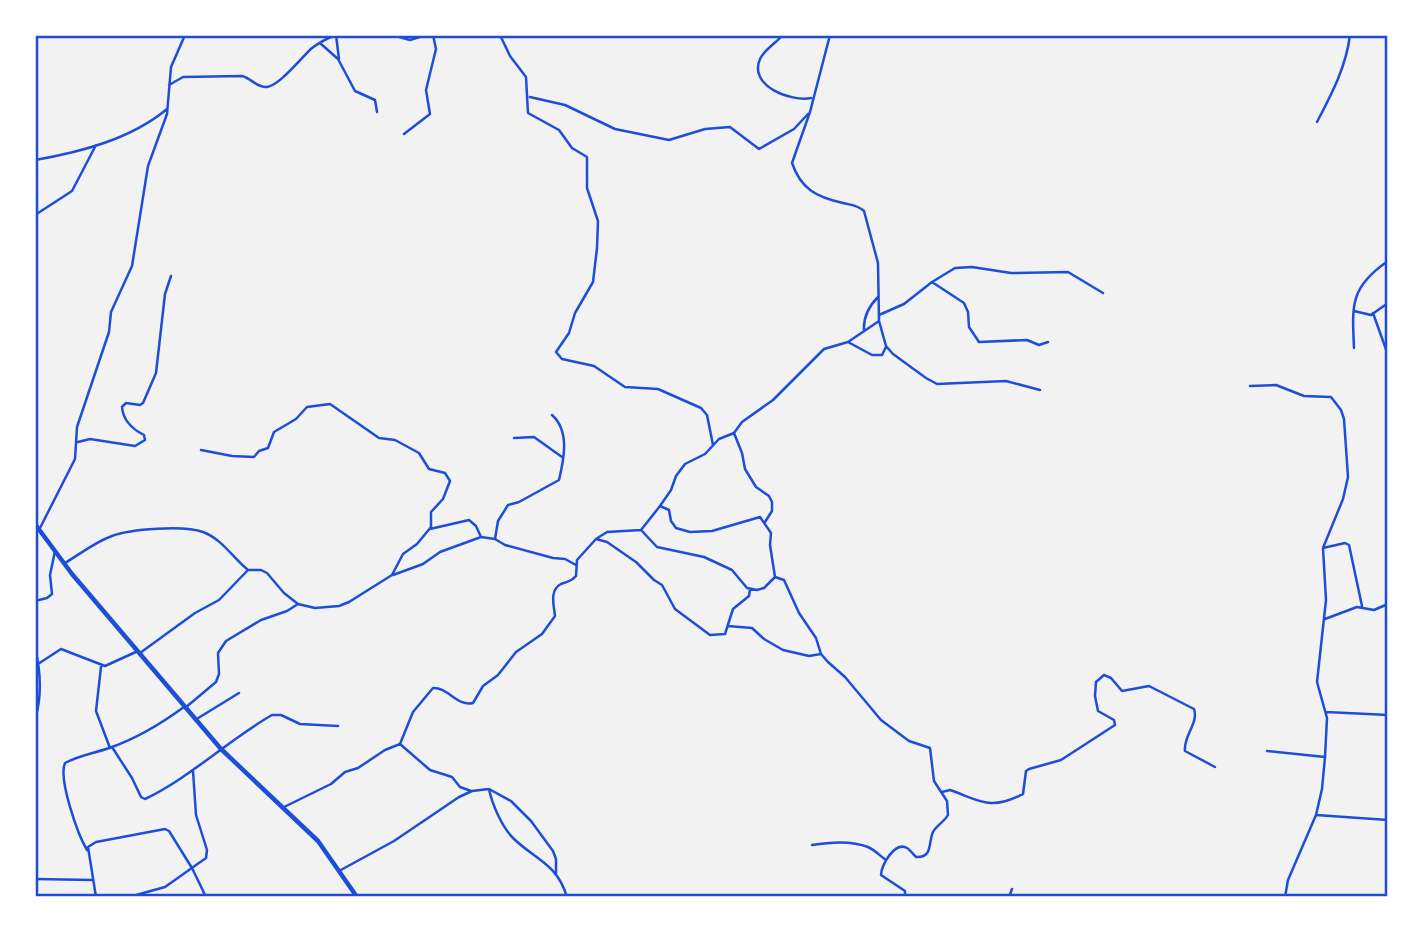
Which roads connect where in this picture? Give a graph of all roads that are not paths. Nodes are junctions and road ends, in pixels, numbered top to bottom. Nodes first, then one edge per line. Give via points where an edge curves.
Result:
1 (185, 35) edge
2 (336, 35) edge
3 (392, 35) edge
4 (426, 35) edge
5 (433, 35) edge
6 (500, 35) edge
7 (783, 35) edge
8 (830, 35) edge
9 (1350, 35) edge
10 (320, 43) junction
11 (340, 62) junction
12 (169, 85) junction
13 (528, 97) junction
14 (811, 98) junction
15 (168, 108) junction
16 (377, 112) dead end
17 (810, 112) junction
18 (1317, 122) dead end
19 (404, 134) dead end
20 (96, 145) junction
21 (35, 160) edge
22 (35, 215) edge
23 (1388, 261) edge
24 (171, 275) dead end
25 (932, 282) junction
26 (1103, 293) dead end
27 (878, 297) junction
28 (1388, 303) edge
29 (1353, 310) junction
30 (1373, 313) junction
31 (879, 315) junction
32 (879, 321) junction
33 (864, 331) junction
34 (848, 342) junction
35 (1048, 342) dead end
36 (886, 346) junction
37 (1354, 348) dead end
38 (1388, 355) edge
39 (1250, 386) dead end
40 (1040, 390) dead end
41 (552, 415) dead end
42 (734, 433) junction
43 (514, 438) dead end
44 (76, 442) junction
45 (713, 445) junction
46 (201, 450) dead end
47 (562, 457) junction
48 (660, 506) junction
49 (765, 522) junction
50 (37, 526) edge
51 (430, 529) junction
52 (641, 530) junction
53 (481, 537) junction
54 (495, 539) junction
55 (596, 539) junction
56 (1323, 548) junction
57 (55, 549) junction
58 (65, 564) junction
59 (576, 565) junction
60 (248, 570) junction
61 (392, 575) junction
62 (775, 577) junction
63 (750, 589) junction
64 (35, 601) edge
65 (298, 604) junction
66 (1388, 604) edge
67 (1362, 607) junction
68 (1324, 620) junction
69 (728, 626) junction
70 (35, 648) edge
71 (139, 652) junction
72 (821, 654) junction
73 (38, 664) junction
74 (101, 665) junction
75 (239, 693) dead end
76 (185, 708) junction
77 (1326, 712) junction
78 (1388, 715) edge
79 (35, 720) edge
80 (195, 720) junction
81 (338, 726) dead end
82 (400, 744) junction
83 (111, 748) junction
84 (221, 749) junction
85 (1266, 751) dead end
86 (1325, 757) junction
87 (1215, 767) dead end
88 (193, 771) junction
89 (489, 789) junction
90 (472, 791) junction
91 (942, 792) junction
92 (284, 807) junction
93 (1316, 815) junction
94 (1388, 820) edge
95 (812, 845) dead end
96 (87, 850) junction
97 (886, 860) junction
98 (192, 868) junction
99 (339, 871) junction
100 (555, 874) junction
101 (35, 878) edge
102 (93, 880) junction
103 (1012, 890) dead end
104 (905, 895) edge
105 (96, 897) edge
106 (129, 897) edge
107 (206, 897) edge
108 (357, 897) edge
109 (567, 897) edge
110 (911, 897) edge
111 (1009, 897) edge
112 (1285, 897) edge

1 - 12 street via 172,62
2 - 10 street
2 - 11 street
3 - 4 street via 410,40
5 - 19 street via 436,49 426,90 430,114
6 - 13 street via 526,77
7 - 14 street via 761,57 757,73 777,91 800,100
8 - 14 street
9 - 18 street via 1339,79
10 - 11 street
10 - 12 street via 267,87 242,76 183,76
11 - 16 street via 355,91 375,100
12 - 15 street
13 - 17 street via 565,105 615,130 669,141 705,129 730,127 759,149 794,129
13 - 45 street via 528,113 559,130 572,148 587,157 587,188 598,221 593,282 558,346 558,356 594,366 625,387 658,389 701,408
14 - 17 street
15 - 20 street via 148,123
15 - 44 street via 148,166 132,265 113,305
17 - 27 street via 792,164 807,189 862,209 878,263
20 - 21 street
20 - 22 street via 72,191
23 - 29 street via 1358,288
24 - 44 street via 155,377 143,403 122,407 131,428 145,440 135,446 90,439
25 - 26 street via 956,268 1068,272
25 - 31 street via 904,304
25 - 35 street via 964,303 969,327 979,342
27 - 31 street
27 - 33 street via 863,320
28 - 30 street
29 - 30 street
29 - 37 street
30 - 38 street
31 - 32 street
32 - 33 street
32 - 36 street
33 - 34 street
34 - 36 street via 876,356
34 - 42 street via 824,349
36 - 40 street via 937,384 1006,381
39 - 56 street via 1276,385 1304,396 1331,397 1341,410 1348,477
41 - 47 street via 563,431
42 - 45 street
42 - 49 street via 745,469 772,502
43 - 47 street via 534,438
44 - 50 street via 74,464
45 - 48 street via 681,468
46 - 51 street via 254,457 268,448 274,432 307,407 330,404 379,438 395,440 419,453 429,469 445,473 450,481 445,496 431,512
47 - 54 street via 557,483 503,509
48 - 49 street via 668,508 673,525 681,531 712,531 758,517
48 - 52 street
49 - 62 street via 771,532
50 - 57 main road
51 - 53 street via 469,520
51 - 61 street via 403,554
52 - 55 street via 607,532
52 - 63 street via 657,547 705,557 732,570
53 - 54 street
53 - 61 street
54 - 59 street
55 - 59 street
55 - 69 street via 636,562 662,585 675,609 701,631 722,635
56 - 67 street via 1349,545
56 - 68 street
57 - 58 main road
57 - 64 street via 52,594
58 - 60 street via 121,533 181,527 215,539
58 - 71 main road
59 - 82 street via 576,576 554,592 555,616 542,634 516,652 480,689 473,703 463,704 433,688 413,712
60 - 65 street via 267,573
60 - 71 street via 219,600
61 - 65 street via 339,606
62 - 63 street via 764,588
62 - 72 street via 784,580
63 - 69 street via 733,609
65 - 76 street via 226,641 218,653 216,682
66 - 67 street via 1374,610
67 - 68 street
68 - 77 street via 1317,682
69 - 72 street via 752,628 783,650
70 - 73 street
71 - 74 street
71 - 76 main road
72 - 91 street via 881,720 909,741 930,748 934,781
73 - 74 street via 65,649
73 - 79 street
74 - 83 street via 96,711
75 - 80 street
76 - 80 main road
76 - 83 street
77 - 78 street
77 - 86 street
80 - 84 main road
81 - 84 street via 300,724 272,715
82 - 90 street via 430,770 452,777 460,787
82 - 92 street
83 - 88 street via 143,799
83 - 96 street via 78,756 63,768 65,793
84 - 88 street
84 - 92 main road
85 - 86 street
86 - 93 street
87 - 91 street via 1185,751 1196,717 1194,709 1149,686 1122,691 1104,675 1096,682 1098,710 1115,725 1060,760 1029,768 1023,793 983,804 950,790
88 - 98 street via 196,815 208,854
89 - 90 street
89 - 100 street via 508,833
89 - 100 street via 511,801 531,821 553,851
90 - 99 street
91 - 97 street via 948,815 932,833 929,852 918,857 902,847
92 - 99 main road via 318,841
93 - 94 street
93 - 112 street
95 - 97 street via 857,844
96 - 98 street via 96,842 165,829
96 - 102 street
97 - 104 street via 881,875
98 - 106 street via 165,887
98 - 107 street
99 - 108 main road
100 - 109 street
101 - 102 street
102 - 105 street
103 - 111 street
104 - 110 street

